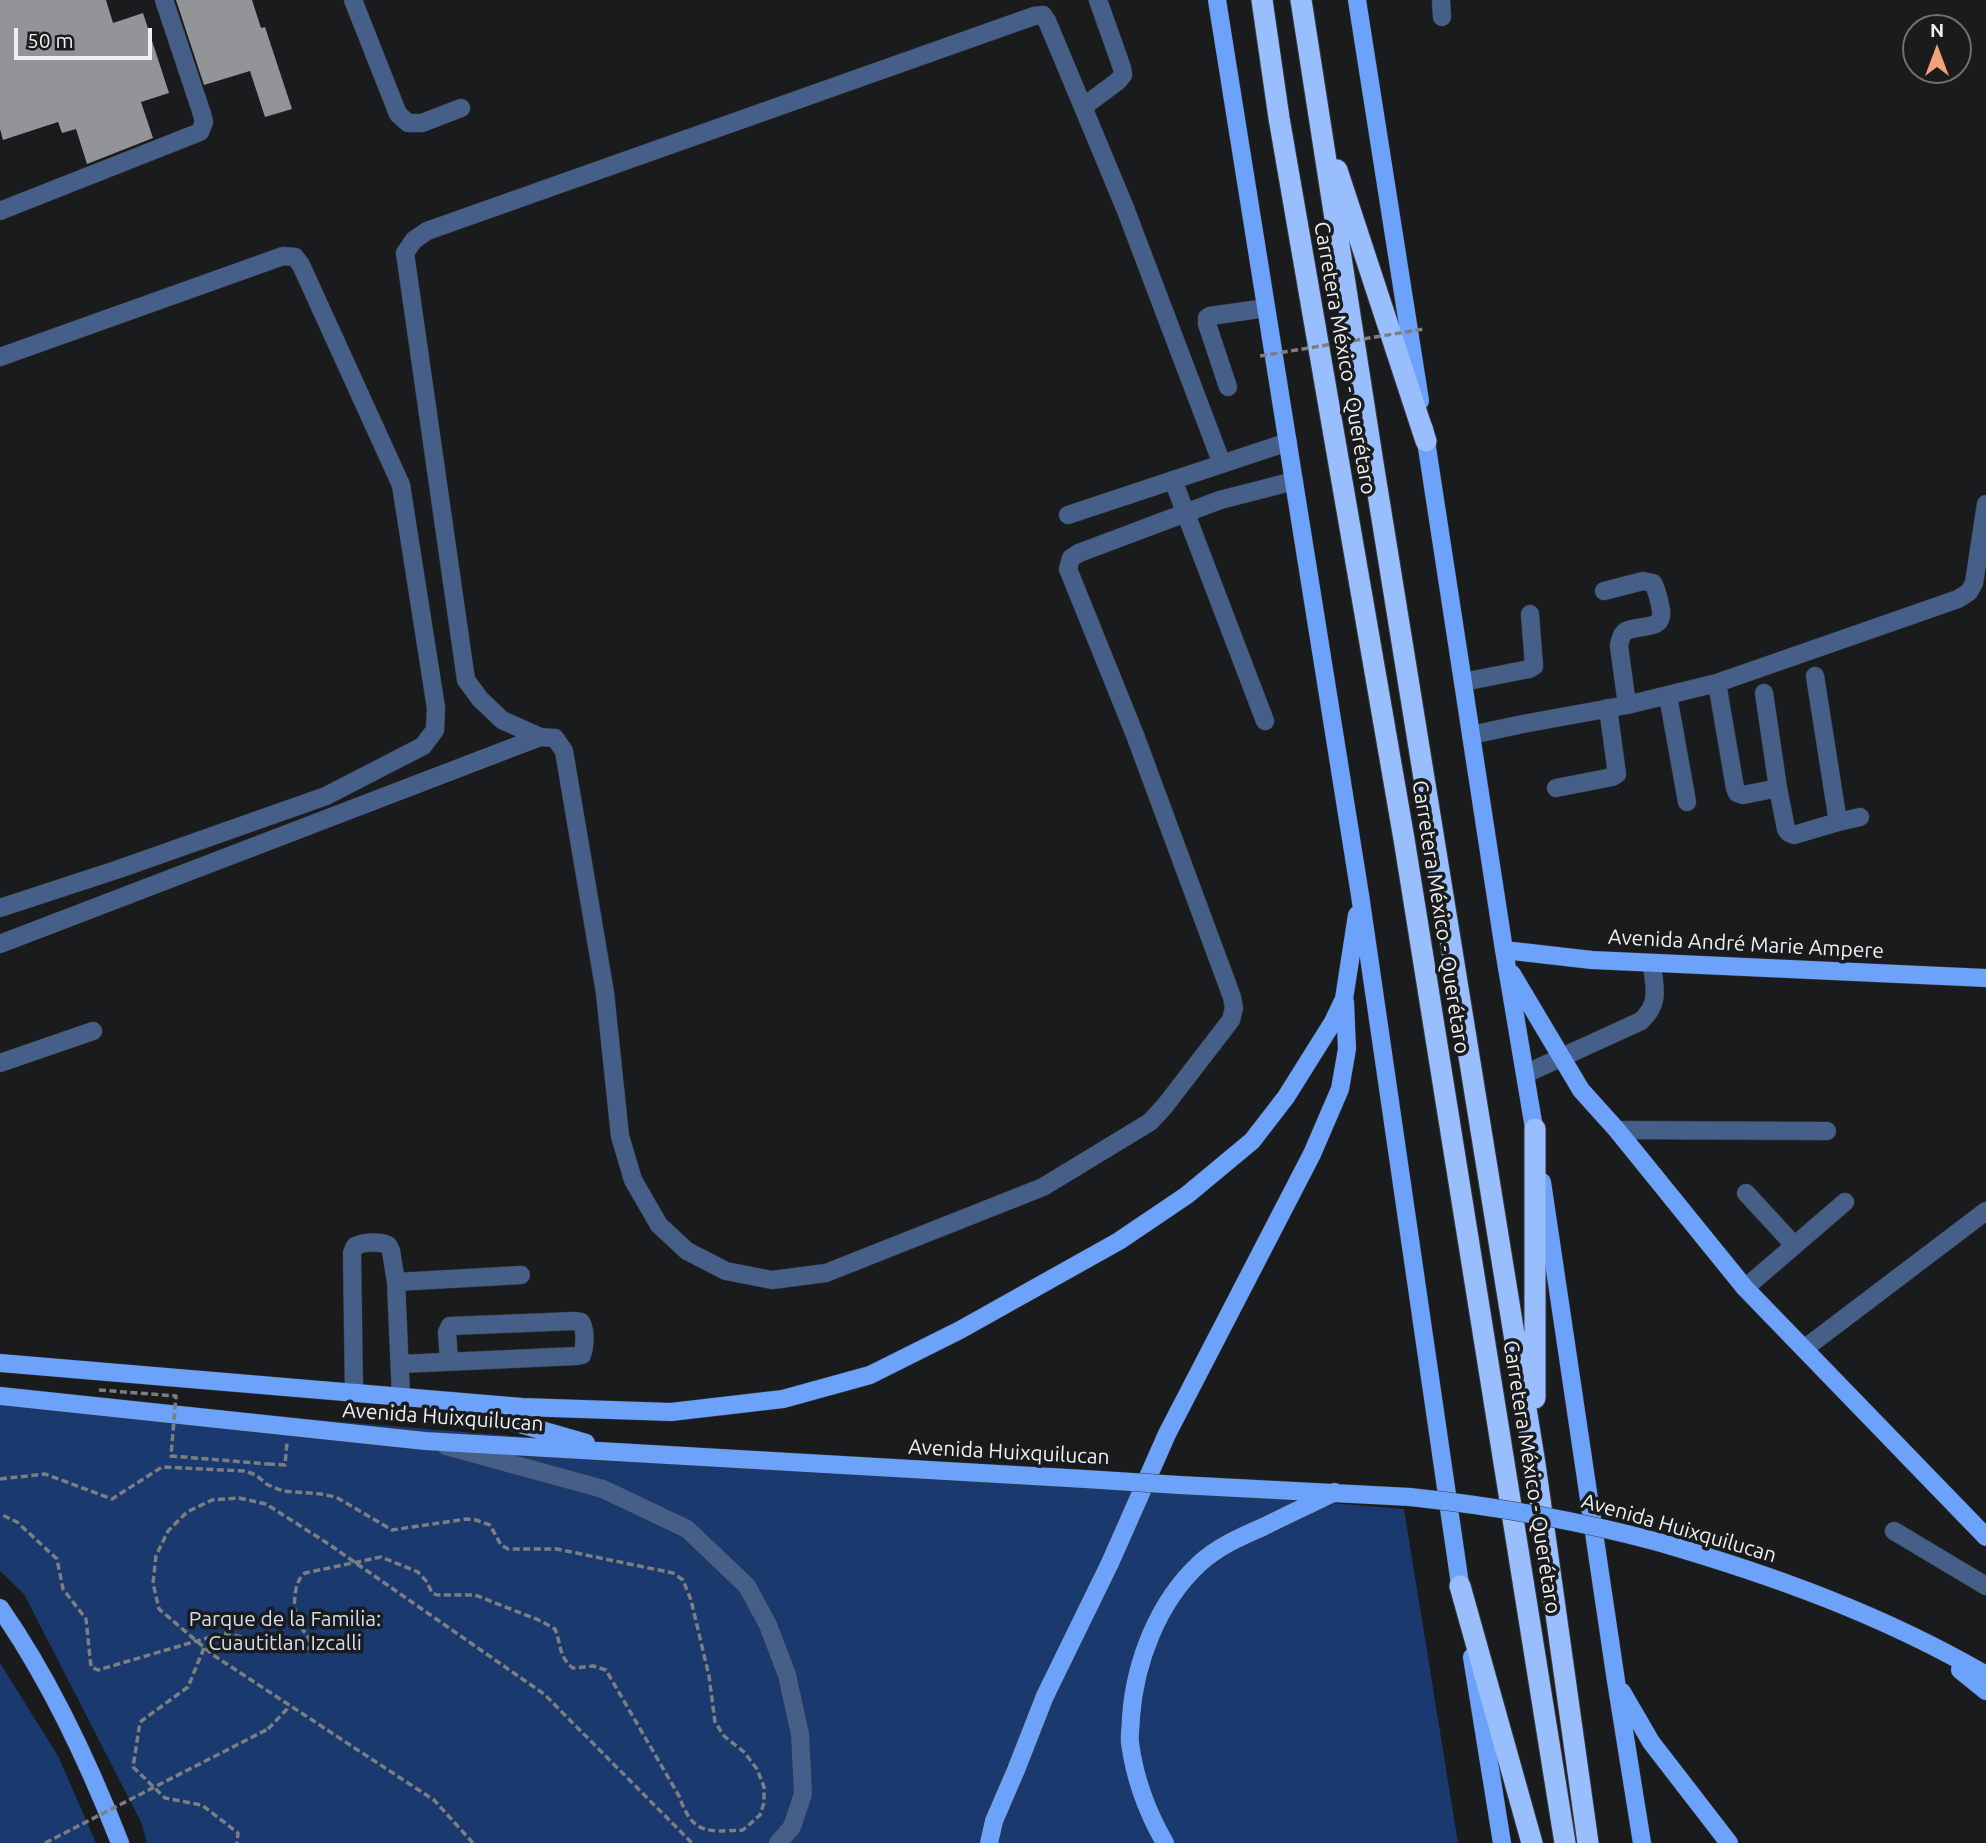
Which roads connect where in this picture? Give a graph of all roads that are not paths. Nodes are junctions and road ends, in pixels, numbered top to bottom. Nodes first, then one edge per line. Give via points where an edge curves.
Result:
1 (164, 0) edge
2 (353, 0) edge
3 (1098, 0) edge
4 (1217, 0) edge
5 (1262, 0) edge
6 (1301, 0) edge
7 (1357, 0) edge
8 (1083, 107) junction
9 (461, 108) dead end
10 (1317, 108) junction
11 (0, 211) edge
12 (1266, 308) junction
13 (0, 357) edge
14 (1228, 387) dead end
15 (1426, 441) junction
16 (1287, 442) junction
17 (1222, 464) junction
18 (1173, 480) junction
19 (1294, 481) junction
20 (1986, 504) edge
21 (1185, 512) junction
22 (1068, 515) dead end
23 (1604, 591) dead end
24 (1530, 614) dead end
25 (1815, 676) dead end
26 (1463, 682) junction
27 (1717, 683) junction
28 (1765, 693) dead end
29 (1668, 696) junction
30 (1627, 705) junction
31 (1608, 708) junction
32 (1265, 721) dead end
33 (1471, 735) junction
34 (540, 737) junction
35 (1556, 788) dead end
36 (1778, 788) junction
37 (1687, 802) dead end
38 (1860, 817) dead end
39 (1838, 822) junction
40 (1360, 895) junction
41 (0, 908) edge
42 (0, 944) edge
43 (1505, 957) junction
44 (1652, 962) junction
45 (1986, 978) edge
46 (1344, 999) junction
47 (93, 1031) dead end
48 (1562, 1058) junction
49 (0, 1063) edge
50 (1525, 1074) junction
51 (1535, 1129) junction
52 (1617, 1130) junction
53 (1826, 1131) dead end
54 (1746, 1193) dead end
55 (1845, 1202) dead end
56 (1986, 1211) edge
57 (1794, 1245) junction
58 (521, 1275) dead end
59 (396, 1282) junction
60 (1745, 1287) junction
61 (1804, 1349) junction
62 (449, 1361) junction
63 (0, 1363) edge
64 (400, 1364) junction
65 (354, 1393) junction
66 (0, 1396) edge
67 (401, 1396) junction
68 (436, 1400) junction
69 (425, 1441) junction
70 (617, 1451) junction
71 (1535, 1464) junction
72 (1335, 1492) junction
73 (1894, 1531) dead end
74 (1986, 1537) edge
75 (1460, 1586) junction
76 (1986, 1586) edge
77 (0, 1608) edge
78 (0, 1623) edge
79 (1924, 1641) junction
80 (24, 1644) junction
81 (1986, 1675) edge
82 (1616, 1681) junction
83 (1986, 1692) edge
84 (120, 1843) edge
85 (779, 1843) edge
86 (989, 1843) edge
87 (1165, 1843) edge
88 (1502, 1843) edge
89 (1532, 1843) edge
90 (1565, 1843) edge
91 (1588, 1843) edge
92 (1642, 1843) edge
93 (1729, 1843) edge

1 - 11 street via 202,114 200,132
2 - 9 street via 398,114 408,123 422,123
3 - 8 street via 1123,75
4 - 12 main road
5 - 90 highway, Carretera México - Querétaro via 1409,867
6 - 10 highway, Carretera México - Querétaro
7 - 15 main road
8 - 17 street
8 - 34 street via 1047,21 1043,15 1034,16 427,231 414,240 405,253 466,680 502,720
10 - 15 highway
10 - 71 highway, Carretera México - Querétaro
12 - 14 street via 1208,318
12 - 16 main road
13 - 41 street via 283,256 295,257 401,485 436,708 435,730 423,746 326,796
15 - 26 main road
16 - 17 street
16 - 19 main road
17 - 18 street
18 - 21 street
18 - 22 street
19 - 21 street
19 - 40 main road
20 - 27 street via 1969,592
21 - 32 street
21 - 34 street via 1079,553 1071,558 1068,569 1135,734 1232,997 1231,1020 1150,1122 1043,1188 826,1273 772,1280 726,1271 687,1251 659,1225 633,1180 620,1136 605,993 564,751 555,738
23 - 30 street via 1643,582 1653,583 1657,589 1660,620 1626,631 1621,638
24 - 26 street via 1534,666
25 - 39 street
26 - 33 main road
27 - 29 street
27 - 36 street via 1735,788 1743,795
28 - 36 street
29 - 30 street
29 - 37 street
30 - 31 street
31 - 33 street
31 - 35 street via 1618,774
33 - 43 main road
34 - 42 street
36 - 39 street via 1789,833
38 - 39 street
40 - 46 main road
40 - 75 main road
43 - 44 main road, Avenida André Marie Ampere
43 - 48 main road
43 - 50 main road
44 - 45 main road, Avenida André Marie Ampere
44 - 48 street via 1652,1011 1641,1021
46 - 68 main road via 1286,1097 1252,1141 1187,1195 1119,1241 870,1375 783,1399 671,1412
46 - 86 main road via 1347,1049 1340,1089 1312,1154 1167,1434 1045,1696
47 - 49 street
48 - 50 street
48 - 52 main road via 1581,1090
50 - 51 main road
51 - 71 highway
51 - 82 main road
52 - 53 street
52 - 60 main road
54 - 57 street
55 - 57 street
56 - 61 street
57 - 60 street
58 - 59 street
59 - 64 street
59 - 65 street via 388,1245 355,1246
60 - 61 main road
61 - 74 main road
62 - 62 street via 450,1326 575,1321 584,1327 582,1355
62 - 64 street
63 - 65 main road
64 - 67 street
65 - 67 main road
66 - 69 main road, Avenida Huixquilucan
67 - 68 main road
68 - 70 main road
69 - 70 main road, Avenida Huixquilucan
69 - 85 street via 603,1489 687,1529 747,1586 768,1625 786,1675 800,1734 803,1794 792,1827
70 - 72 main road, Avenida Huixquilucan, bridge
71 - 91 highway, Carretera México - Querétaro
72 - 79 main road, Avenida Huixquilucan, bridge via 1532,1513 1606,1528 1803,1589
72 - 87 main road via 1225,1545 1199,1564 1157,1623 1141,1661 1129,1741 1148,1813
73 - 76 street
75 - 88 main road
75 - 89 highway
77 - 80 main road
78 - 80 main road
79 - 81 main road, Avenida Huixquilucan
79 - 83 main road
80 - 84 main road via 67,1722
82 - 92 main road
82 - 93 main road via 1651,1742

